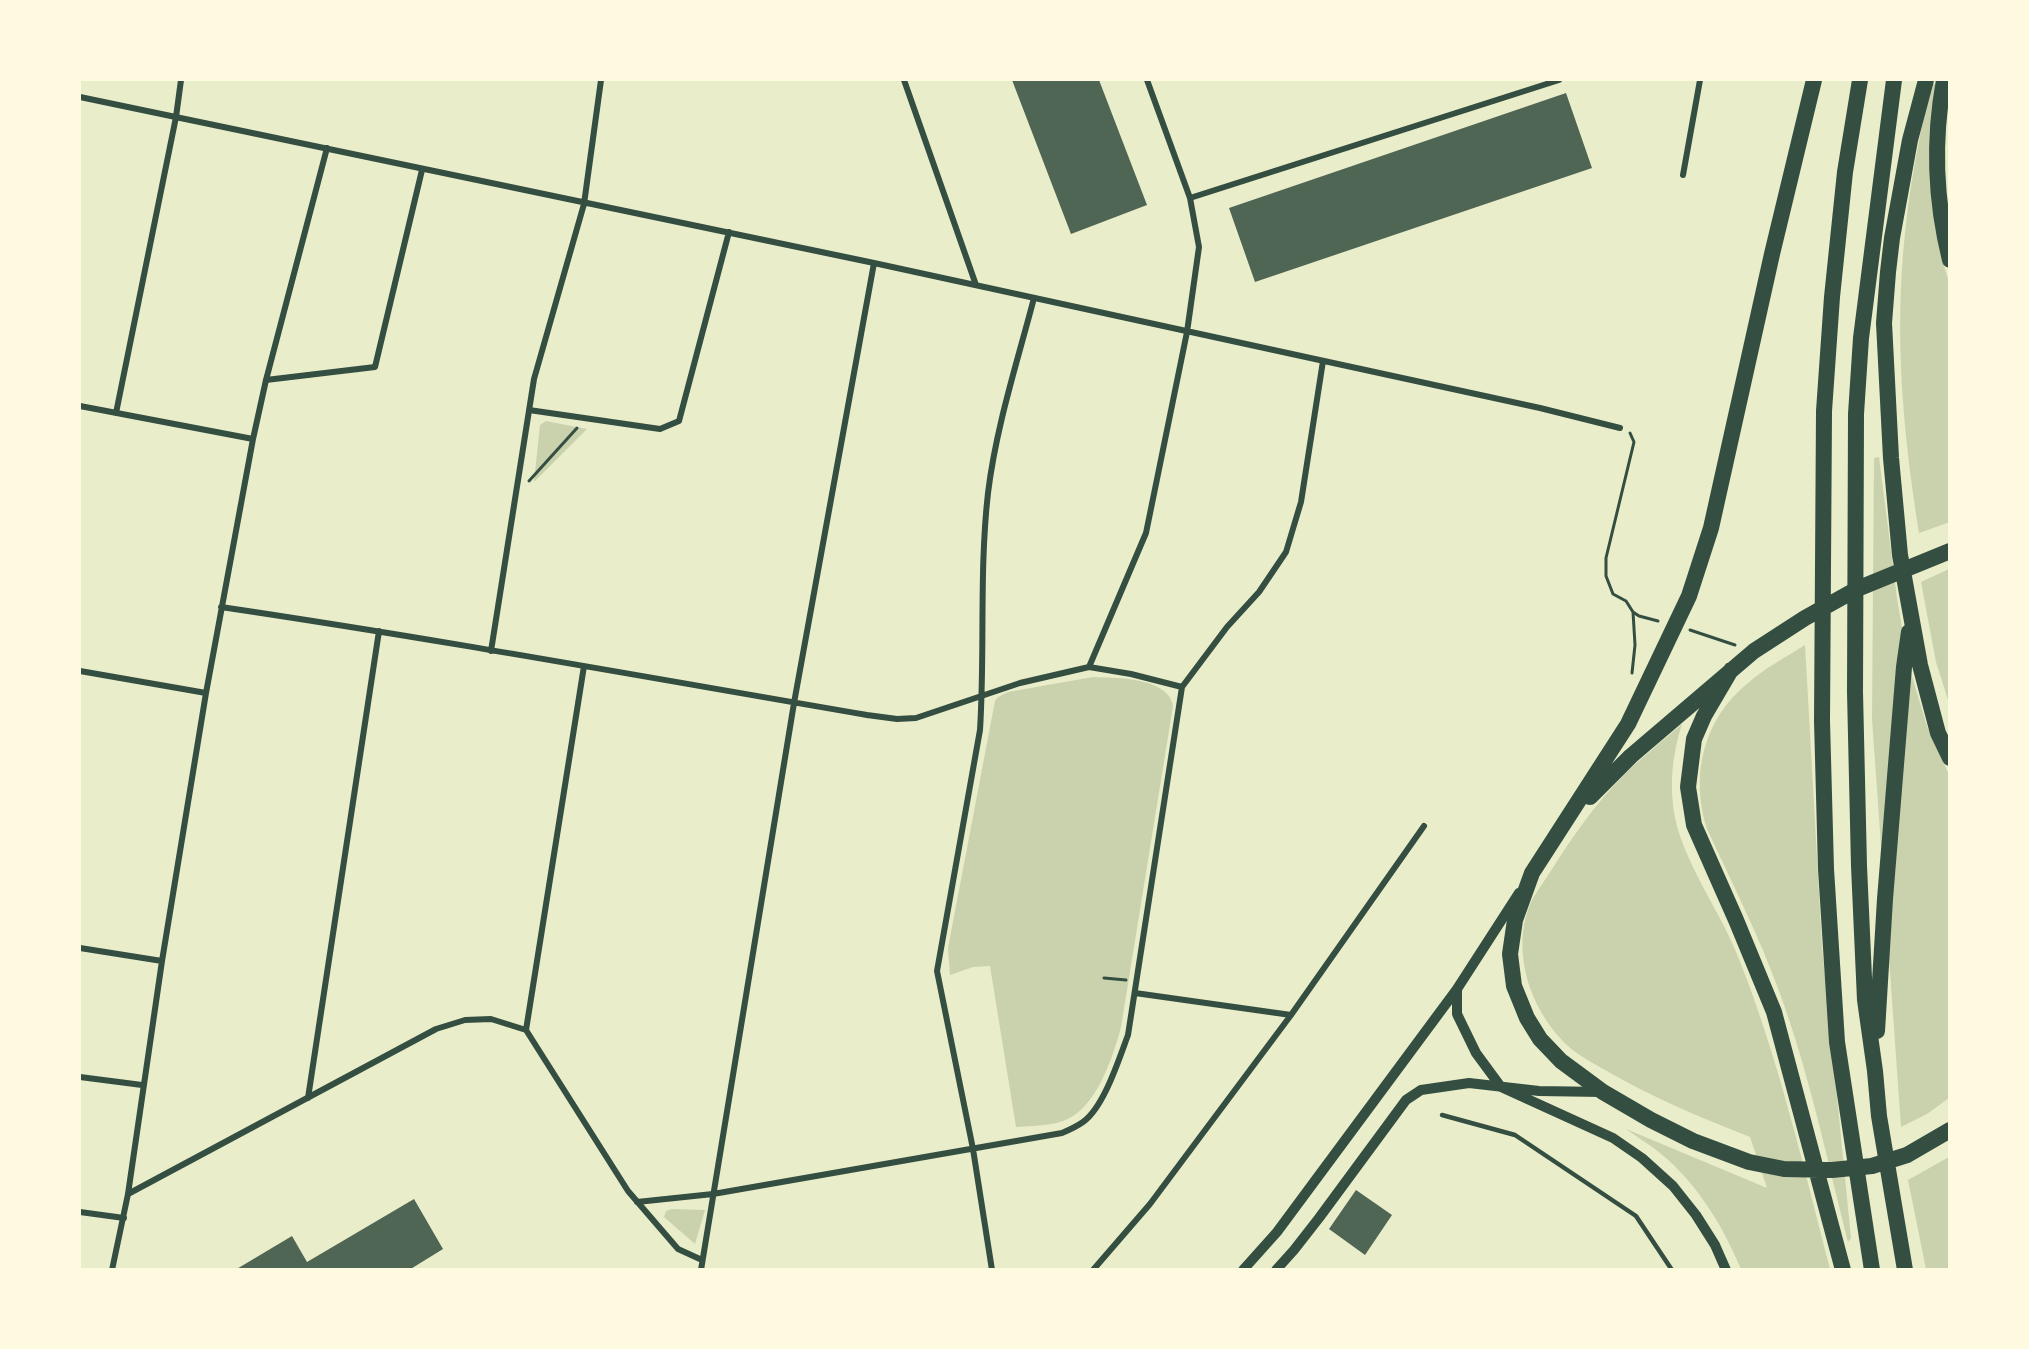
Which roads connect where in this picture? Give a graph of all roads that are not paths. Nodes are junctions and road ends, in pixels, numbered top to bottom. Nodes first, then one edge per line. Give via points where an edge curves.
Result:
1 (181, 80) edge
2 (601, 80) edge
3 (904, 80) edge
4 (1147, 80) edge
5 (1559, 80) edge
6 (1700, 80) edge
7 (1814, 80) edge
8 (1860, 80) edge
9 (1894, 80) edge
10 (1926, 80) edge
11 (1944, 80) edge
12 (80, 97) edge
13 (176, 117) junction
14 (327, 148) junction
15 (422, 170) junction
16 (1683, 175) dead end
17 (1191, 198) junction
18 (584, 204) junction
19 (729, 232) junction
20 (1950, 260) edge
21 (874, 263) junction
22 (976, 285) junction
23 (1034, 298) junction
24 (1187, 332) junction
25 (1323, 361) junction
26 (266, 380) junction
27 (80, 406) edge
28 (529, 410) junction
29 (116, 413) junction
30 (1620, 428) road end
31 (253, 439) junction
32 (1950, 551) edge
33 (221, 607) junction
34 (1911, 617) junction
35 (379, 631) junction
36 (491, 651) junction
37 (584, 666) junction
38 (1089, 667) junction
39 (1731, 670) junction
40 (80, 671) edge
41 (1182, 687) junction
42 (206, 693) junction
43 (982, 696) junction
44 (794, 703) junction
45 (1950, 758) edge
46 (1567, 822) junction
47 (1424, 826) dead end
48 (1532, 873) junction
49 (80, 948) edge
50 (162, 961) junction
51 (1456, 989) junction
52 (1135, 993) junction
53 (1291, 1015) junction
54 (526, 1030) junction
55 (1875, 1071) junction
56 (80, 1077) edge
57 (142, 1085) junction
58 (1501, 1087) junction
59 (1603, 1092) junction
60 (308, 1098) junction
61 (1442, 1115) dead end
62 (1950, 1125) edge
63 (1944, 1134) edge
64 (973, 1149) junction
65 (128, 1194) junction
66 (713, 1194) junction
67 (637, 1202) junction
68 (80, 1212) edge
69 (124, 1218) junction
70 (702, 1260) junction
71 (112, 1269) edge
72 (701, 1269) edge
73 (992, 1269) edge
74 (1093, 1269) edge
75 (1243, 1269) edge
76 (1276, 1269) edge
77 (1672, 1269) edge
78 (1726, 1269) edge
79 (1843, 1269) edge
80 (1872, 1269) edge
81 (1905, 1269) edge

1 - 13 street
2 - 18 street
3 - 22 street
4 - 17 street
5 - 17 street
6 - 16 street
7 - 46 highway via 1711,528 1689,596 1628,724
8 - 80 highway via 1845,172 1824,411 1822,721 1837,1042
9 - 55 highway via 1861,338 1856,414 1859,866 1866,1000
10 - 34 highway via 1910,140 1892,238 1884,323 1891,458 1900,555
11 - 20 highway via 1937,185
12 - 13 street
13 - 14 street
13 - 29 street
14 - 15 street
14 - 26 street
15 - 18 street
15 - 26 street via 375,367
17 - 24 street via 1199,248
18 - 19 street
18 - 28 street via 534,379
19 - 21 street
19 - 28 street via 679,421 660,429
21 - 22 street
21 - 44 street
22 - 23 street
23 - 24 street
23 - 43 street via 988,493
24 - 25 street
24 - 38 street via 1146,533
25 - 30 street
25 - 41 street via 1301,502 1286,552 1259,592
26 - 31 street
27 - 29 street
28 - 36 street
29 - 31 street
31 - 33 street
32 - 39 highway via 1857,589 1805,618
33 - 35 street
33 - 42 street
34 - 45 highway via 1938,733
34 - 55 highway via 1885,899
35 - 36 street
35 - 60 street
36 - 37 street
37 - 44 street
37 - 54 street
38 - 41 street
38 - 43 street via 1020,682
39 - 46 highway via 1631,756
39 - 79 highway via 1694,739 1688,787 1694,825 1774,1012
40 - 42 street
41 - 52 street
42 - 50 street
43 - 44 street via 916,718 897,719
43 - 64 street via 980,730 937,971
44 - 66 street
46 - 48 highway
47 - 53 street
48 - 51 street
48 - 59 highway via 1515,920 1510,954 1514,986 1540,1039 1561,1061
49 - 50 street
50 - 57 street
51 - 58 street via 1457,1014 1476,1053
51 - 75 street via 1277,1232
52 - 53 street
52 - 64 street via 1128,1035 1115,1070 1101,1099 1084,1121 1062,1133
53 - 74 street via 1150,1204
54 - 60 street via 491,1019 465,1020 436,1029
54 - 67 street
55 - 81 highway
56 - 57 street
57 - 65 street
58 - 59 street
58 - 76 street via 1469,1083 1440,1086 1421,1090 1406,1100
58 - 78 street via 1613,1138 1642,1158 1673,1186 1696,1215
59 - 63 highway via 1693,1141 1749,1162 1784,1169 1872,1166 1907,1155
60 - 65 street
61 - 77 lane via 1515,1135 1617,1203 1636,1216
62 - 63 highway
64 - 66 street
64 - 73 street
65 - 69 street
66 - 67 street
66 - 70 street
67 - 70 street via 678,1249
68 - 69 street
69 - 71 street
70 - 72 street

